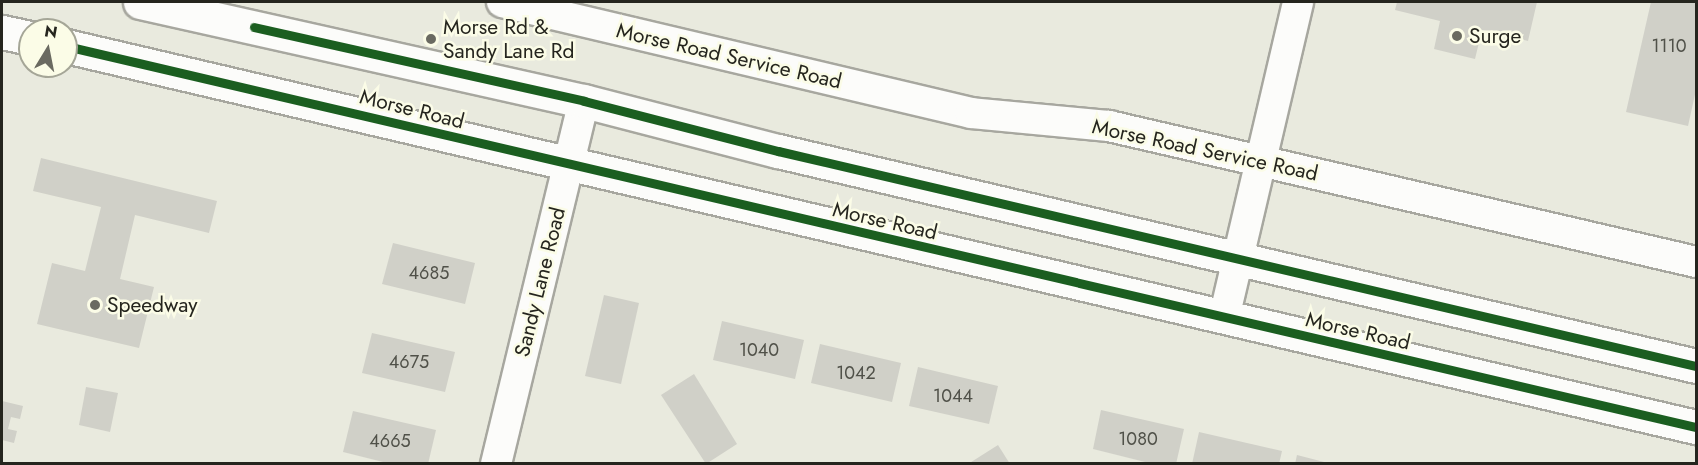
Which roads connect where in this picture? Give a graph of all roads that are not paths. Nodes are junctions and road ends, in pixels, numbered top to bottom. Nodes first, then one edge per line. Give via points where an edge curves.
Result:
1 (140, 2) edge
2 (501, 2) edge
3 (1298, 2) edge
4 (2, 32) edge
5 (18, 35) edge
6 (78, 49) edge
7 (584, 102) junction
8 (1260, 161) junction
9 (569, 165) junction
10 (1238, 258) junction
11 (1696, 262) edge
12 (1224, 318) junction
13 (1696, 366) edge
14 (1696, 427) edge
15 (496, 464) edge

1 - 7 main road, Morse Road
2 - 8 street, Morse Road Service Road via 971,113 1109,126
3 - 8 street
4 - 5 main road
6 - 9 main road, Morse Road
7 - 9 street, Sandy Lane Road
7 - 10 main road, Morse Road
8 - 10 street
8 - 11 street, Morse Road Service Road
9 - 12 main road, Morse Road
9 - 15 street, Sandy Lane Road
10 - 12 street
10 - 13 main road, Morse Road
12 - 14 main road, Morse Road

